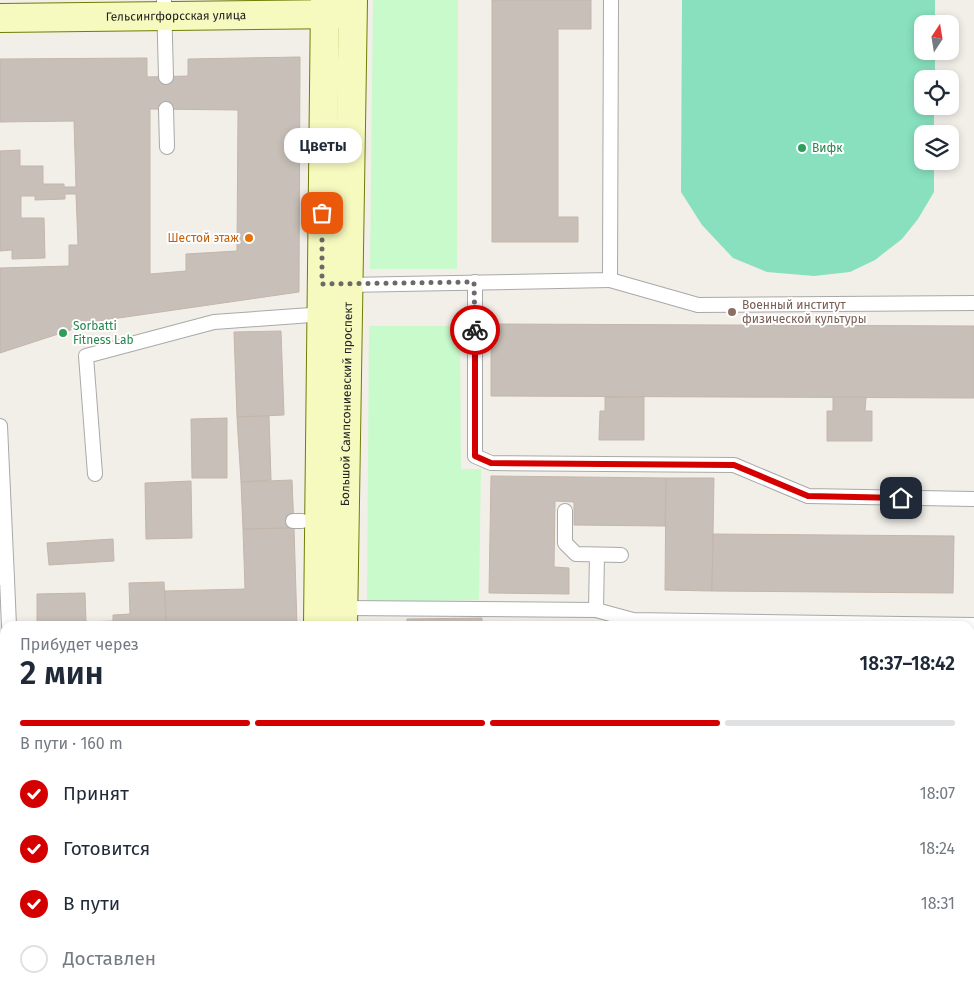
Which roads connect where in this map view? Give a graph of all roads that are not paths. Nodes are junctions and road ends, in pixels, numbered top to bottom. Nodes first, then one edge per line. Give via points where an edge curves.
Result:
1 (611, 0) edge
2 (325, 7) edge
3 (353, 7) edge
4 (164, 8) edge
5 (0, 18) edge
6 (166, 76) dead end
7 (166, 109) dead end
8 (167, 147) dead end
9 (610, 280) junction
10 (474, 282) junction
11 (322, 284) junction
12 (349, 285) junction
13 (974, 303) edge
14 (348, 313) junction
15 (321, 314) junction
16 (0, 426) edge
17 (95, 474) dead end
18 (974, 499) edge
19 (565, 511) dead end
20 (596, 554) junction
21 (621, 555) dead end
22 (4, 579) edge
23 (596, 610) junction
24 (343, 617) edge
25 (8, 621) edge
26 (318, 621) edge
27 (701, 621) edge

1 - 9 lane
2 - 3 main road, Гельсингфорсская улица
2 - 4 main road, Гельсингфорсская улица
2 - 11 main road, Большой Сампсониевский проспект
3 - 12 main road, Большой Сампсониевский проспект
4 - 5 main road, Гельсингфорсская улица
4 - 6 lane
7 - 8 lane
9 - 10 lane
9 - 13 lane via 698,305
10 - 12 lane
10 - 18 lane via 475,456 491,463 734,465 808,496
11 - 12 lane
11 - 15 main road, Большой Сампсониевский проспект
12 - 14 main road, Большой Сампсониевский проспект
14 - 15 lane
14 - 24 main road, Большой Сампсониевский проспект
15 - 17 lane via 214,322 86,356
15 - 26 main road, Большой Сампсониевский проспект
16 - 22 lane
19 - 20 lane via 565,543 576,554
20 - 21 lane
20 - 23 lane
22 - 25 lane
23 - 24 lane
23 - 27 lane via 633,620

